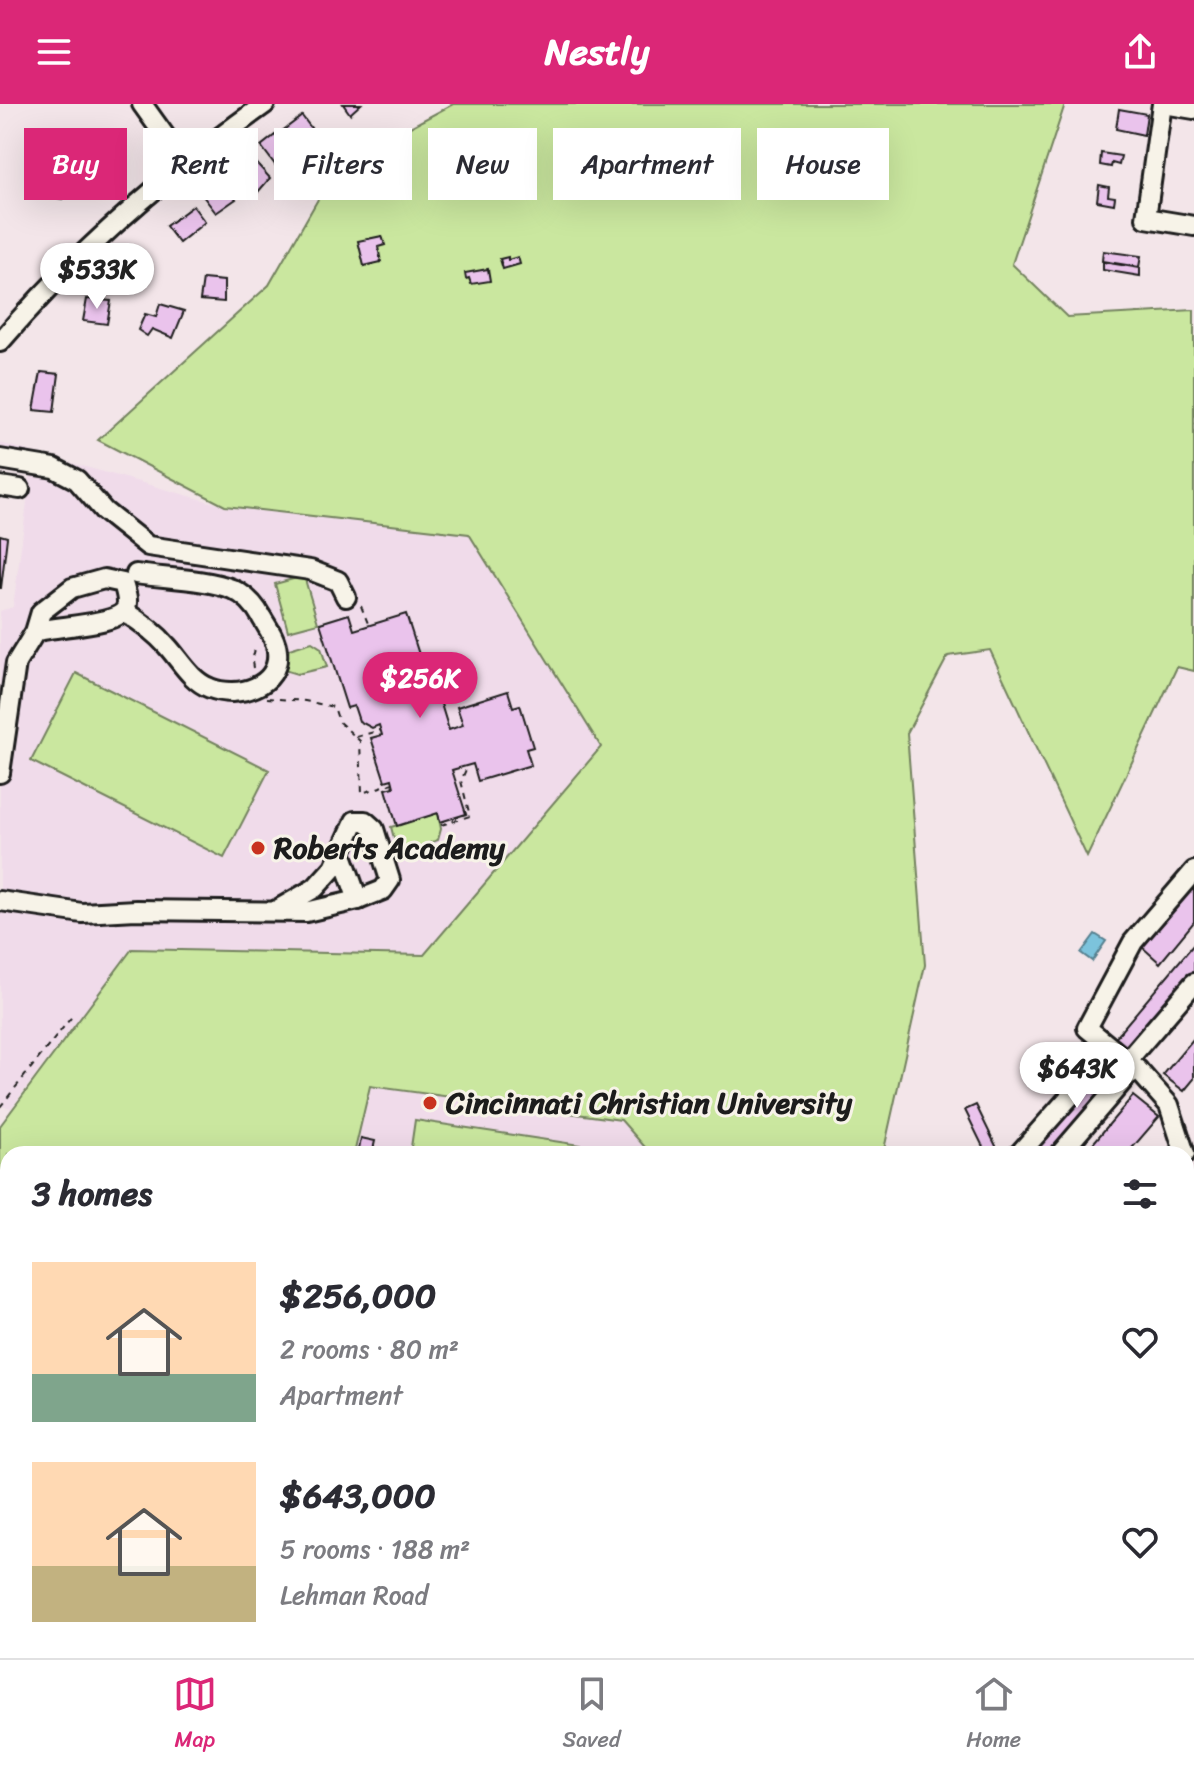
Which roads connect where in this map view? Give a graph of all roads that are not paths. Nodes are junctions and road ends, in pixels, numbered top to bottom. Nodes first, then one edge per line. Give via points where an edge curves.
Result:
1 (142, 104) edge
2 (265, 104) edge
3 (1163, 104) edge
4 (1194, 109) edge
5 (159, 128) edge
6 (233, 128) edge
7 (144, 200) edge
8 (1194, 226) edge
9 (0, 342) edge
10 (0, 459) edge
11 (0, 486) edge
12 (20, 489) dead end
13 (148, 546) junction
14 (129, 578) junction
15 (346, 597) road end
16 (125, 612) junction
17 (35, 632) junction
18 (0, 773) edge
19 (341, 852) junction
20 (1194, 871) edge
21 (358, 900) junction
22 (5, 902) edge
23 (275, 911) junction
24 (1194, 983) edge
25 (1106, 1055) junction
26 (1132, 1066) junction
27 (1026, 1146) edge
28 (1067, 1146) edge
29 (1182, 1146) edge

1 - 5 street
2 - 6 street
3 - 4 street
3 - 8 street via 1146,218
7 - 9 street via 78,259
10 - 13 street via 54,468 77,480 104,511
11 - 12 street
13 - 14 street
13 - 15 street via 310,570 338,581
14 - 16 street
14 - 16 street via 218,586 244,595 272,635 277,661 260,687 222,692 192,676 148,626
14 - 17 street via 72,588 41,612
16 - 17 street
17 - 18 street via 16,663
19 - 21 street
19 - 21 street via 355,821 374,829 390,880 383,890
19 - 23 street via 315,888
20 - 25 street via 1133,942 1087,1028
21 - 23 street via 306,912
22 - 23 street via 82,913
24 - 26 street
25 - 26 street
25 - 27 street
26 - 28 street
26 - 29 street via 1169,1105

